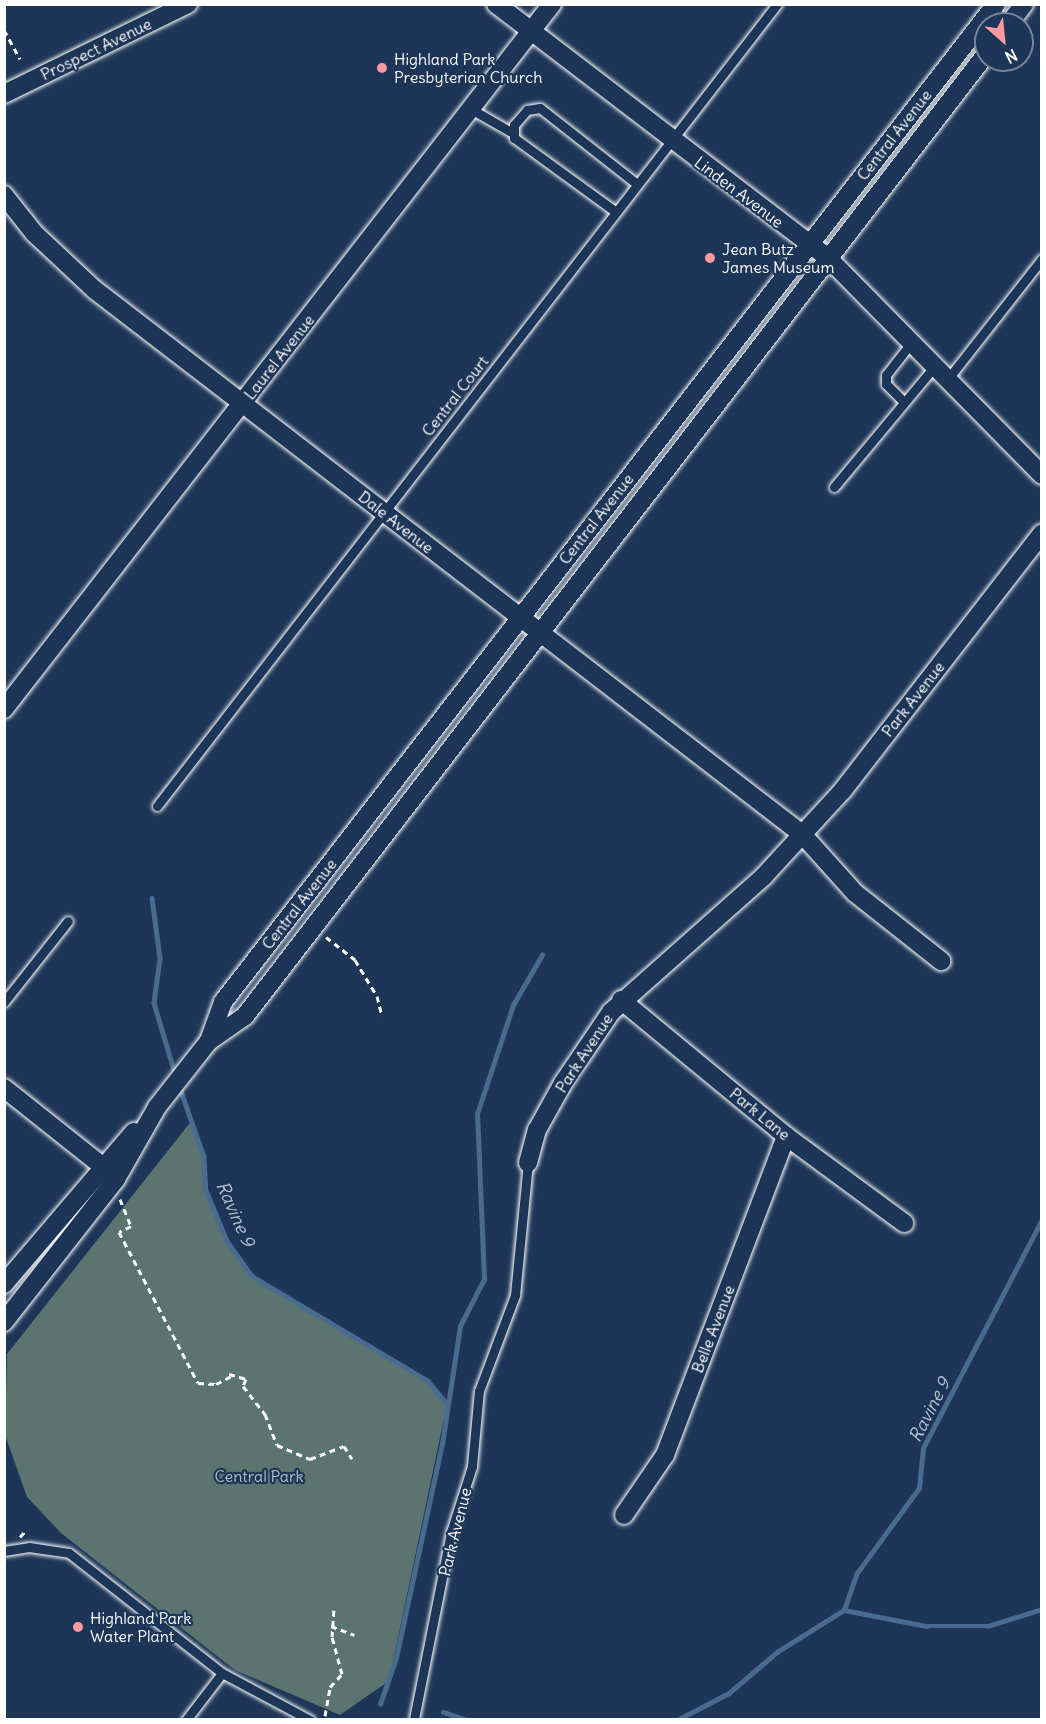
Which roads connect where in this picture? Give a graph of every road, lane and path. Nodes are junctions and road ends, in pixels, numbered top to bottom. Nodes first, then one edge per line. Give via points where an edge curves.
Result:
1 (188, 4) edge
2 (496, 4) edge
3 (552, 4) edge
4 (777, 4) edge
5 (996, 4) edge
6 (4, 30) edge
7 (532, 31) junction
8 (20, 59) dead end
9 (974, 70) edge
10 (4, 94) edge
11 (471, 109) junction
12 (511, 132) junction
13 (671, 140) junction
14 (637, 184) junction
15 (4, 195) edge
16 (616, 212) junction
17 (808, 244) junction
18 (829, 259) junction
19 (1041, 259) edge
20 (911, 343) junction
21 (934, 367) junction
22 (947, 381) junction
23 (902, 400) junction
24 (243, 404) junction
25 (1041, 474) edge
26 (834, 487) dead end
27 (384, 513) junction
28 (1041, 533) edge
29 (520, 618) junction
30 (540, 633) junction
31 (4, 709) edge
32 (377, 803) junction
33 (157, 806) dead end
34 (395, 820) junction
35 (802, 834) junction
36 (68, 921) dead end
37 (312, 928) junction
38 (941, 961) dead end
39 (621, 1000) junction
40 (4, 1002) edge
41 (382, 1016) dead end
42 (209, 1041) junction
43 (4, 1088) edge
44 (154, 1111) junction
45 (786, 1136) junction
46 (528, 1163) joint
47 (102, 1166) junction
48 (117, 1186) junction
49 (904, 1223) dead end
50 (4, 1284) edge
51 (4, 1322) edge
52 (352, 1459) dead end
53 (624, 1515) dead end
54 (4, 1551) edge
55 (334, 1607) dead end
56 (331, 1626) junction
57 (354, 1635) dead end
58 (222, 1673) junction
59 (325, 1716) dead end
60 (186, 1719) edge
61 (310, 1719) edge
62 (413, 1719) edge

1 - 10 street, Prospect Avenue
2 - 7 street, Linden Avenue
3 - 7 street, Laurel Avenue
4 - 13 lane, Central Court
5 - 17 street, Central Avenue
6 - 8 path
7 - 11 street, Laurel Avenue
7 - 13 street, Linden Avenue
9 - 18 street, Central Avenue
11 - 12 lane
11 - 24 street, Laurel Avenue
12 - 14 lane via 527,110 540,108
12 - 16 lane
13 - 14 lane, Central Court
13 - 17 street, Linden Avenue
14 - 16 lane, Central Court
15 - 24 street, Dale Avenue via 64,263
16 - 27 lane, Central Court
17 - 18 street, Linden Avenue
17 - 29 street, Central Avenue
18 - 20 street, Linden Avenue
18 - 30 street, Central Avenue
19 - 22 lane
20 - 21 street, Linden Avenue
20 - 23 lane via 886,375 886,384
21 - 22 street, Linden Avenue
21 - 23 lane
22 - 25 street, Linden Avenue
23 - 26 lane
24 - 27 street, Dale Avenue
24 - 31 street, Laurel Avenue
27 - 29 street, Dale Avenue
27 - 33 lane, Central Court
28 - 35 street, Park Avenue via 843,790
29 - 30 street, Dale Avenue
29 - 32 street, Central Avenue
30 - 34 street, Central Avenue
30 - 35 street, Dale Avenue
32 - 34 street
32 - 42 street, Central Avenue via 223,1002
34 - 37 street, Central Avenue
35 - 38 street, Dale Avenue via 855,893
35 - 39 street, Park Avenue via 734,904
36 - 40 lane
37 - 41 path via 355,960 377,996
37 - 42 street, Central Avenue via 245,1016
39 - 45 street, Park Lane
39 - 46 street, Park Avenue via 563,1083 537,1130
42 - 44 street, Central Avenue
43 - 47 street
44 - 47 street, Central Avenue
44 - 48 street, Central Avenue
45 - 49 street, Park Lane
45 - 53 street, Belle Avenue via 665,1455
46 - 62 lane, Park Avenue via 515,1295 479,1391 472,1466 451,1532
47 - 50 street, Central Avenue
48 - 51 street, Central Avenue
48 - 52 path via 130,1226 119,1232 198,1383 216,1384 231,1375 246,1379 243,1386 264,1414 277,1445 310,1459 344,1446
54 - 58 lane via 29,1547 69,1553
55 - 56 path
56 - 57 path
56 - 59 path via 342,1674 330,1687
58 - 60 lane
58 - 61 lane

